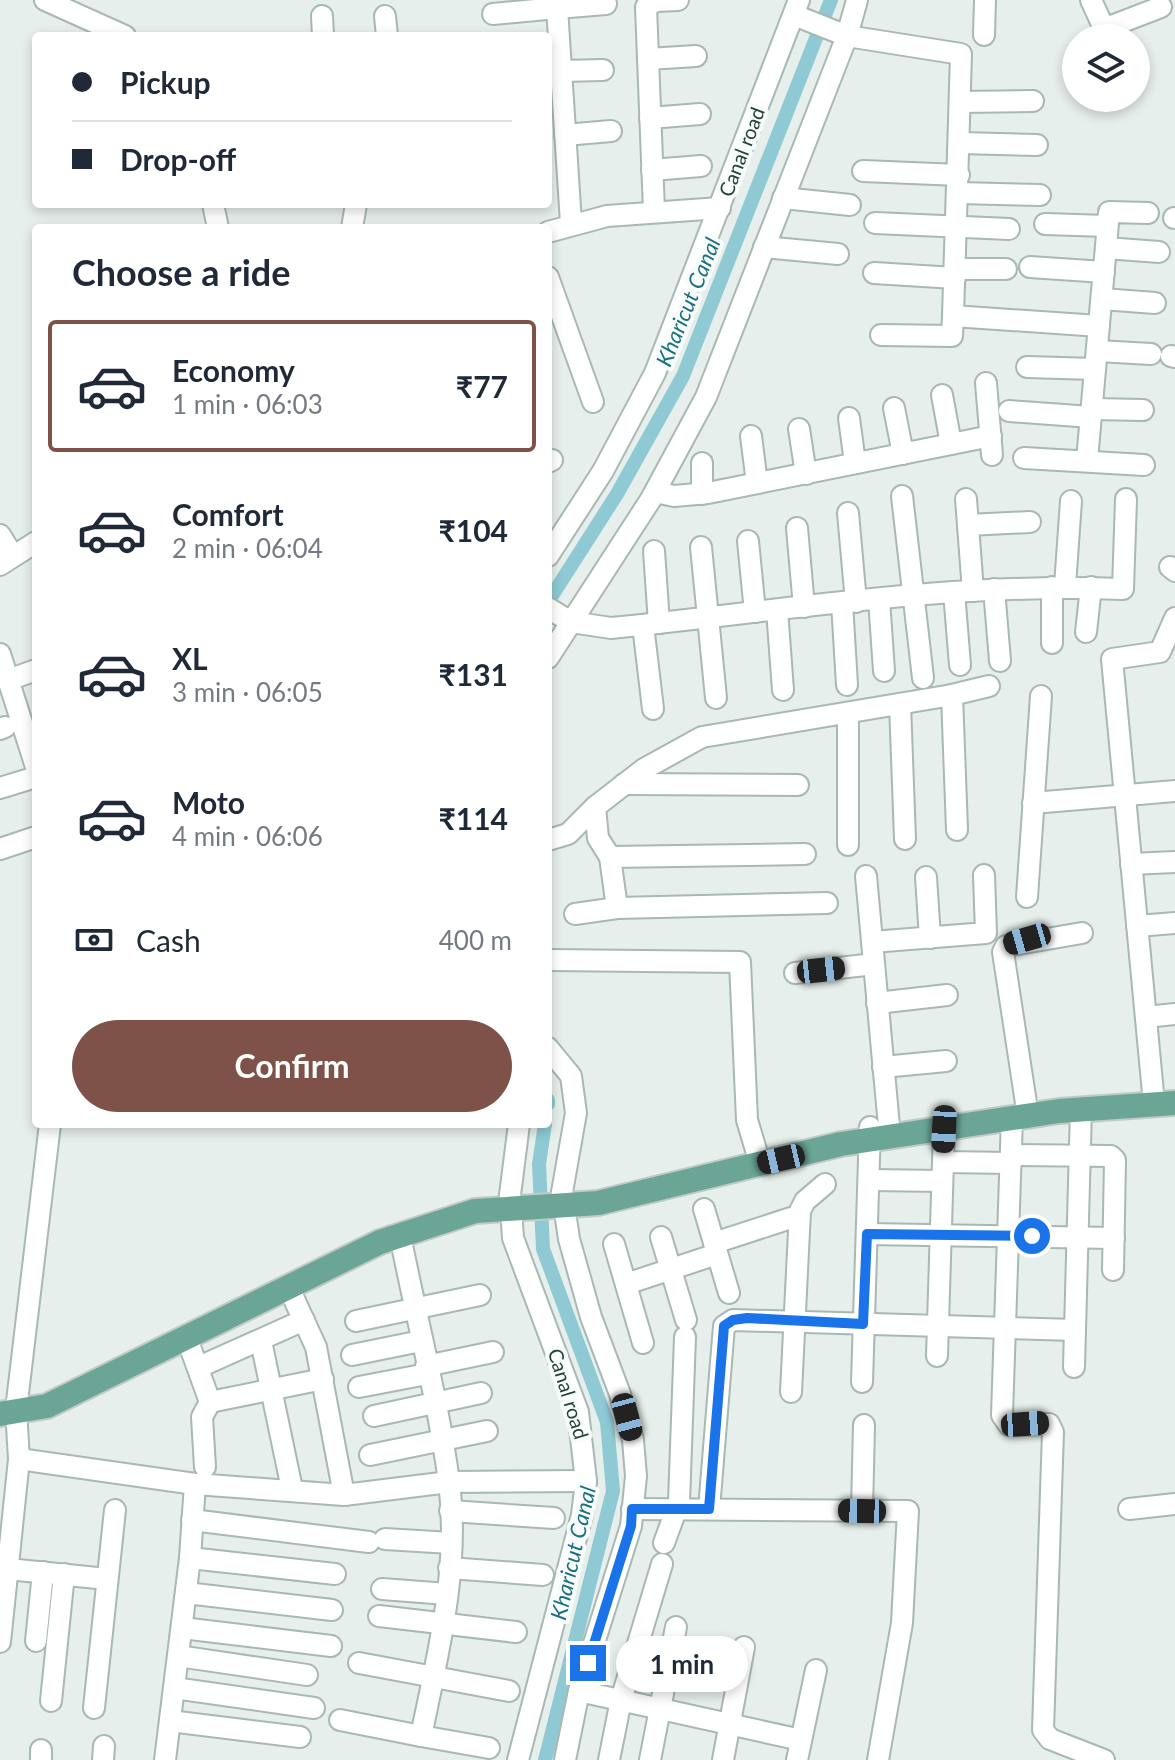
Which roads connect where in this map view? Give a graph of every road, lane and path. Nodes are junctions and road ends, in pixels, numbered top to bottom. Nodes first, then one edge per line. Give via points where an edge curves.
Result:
1 (45, 0) edge
2 (678, 0) edge
3 (857, 0) edge
4 (985, 0) edge
5 (1091, 0) edge
6 (606, 4) dead end
7 (1161, 7) dead end
8 (557, 8) junction
9 (799, 11) edge
10 (493, 14) dead end
11 (116, 32) edge
12 (843, 33) junction
13 (984, 35) dead end
14 (696, 56) dead end
15 (648, 59) junction
16 (603, 70) dead end
17 (557, 76) edge
18 (1033, 101) dead end
19 (960, 102) junction
20 (700, 114) dead end
21 (650, 118) junction
22 (611, 131) dead end
23 (565, 135) junction
24 (960, 143) junction
25 (1037, 145) dead end
26 (701, 166) dead end
27 (652, 170) junction
28 (863, 171) dead end
29 (959, 184) junction
30 (1040, 195) dead end
31 (783, 198) junction
32 (850, 205) dead end
33 (720, 208) junction
34 (654, 211) junction
35 (1148, 213) dead end
36 (571, 223) junction
37 (875, 223) dead end
38 (1045, 224) dead end
39 (1107, 226) junction
40 (957, 227) junction
41 (1009, 229) dead end
42 (552, 230) edge
43 (764, 247) junction
44 (1106, 248) junction
45 (1159, 252) dead end
46 (838, 254) dead end
47 (1030, 267) dead end
48 (1006, 269) dead end
49 (1104, 272) junction
50 (874, 273) dead end
51 (955, 273) junction
52 (552, 288) edge
53 (1102, 299) junction
54 (1155, 303) dead end
55 (953, 316) junction
56 (1099, 326) junction
57 (881, 335) dead end
58 (1166, 356) edge
59 (1096, 360) junction
60 (1027, 367) dead end
61 (986, 383) dead end
62 (942, 395) dead end
63 (593, 402) dead end
64 (894, 408) dead end
65 (1143, 410) dead end
66 (1009, 411) dead end
67 (1091, 413) junction
68 (849, 418) dead end
69 (799, 429) dead end
70 (751, 436) dead end
71 (951, 444) junction
72 (903, 454) junction
73 (1024, 458) dead end
74 (1087, 460) junction
75 (702, 463) dead end
76 (855, 463) junction
77 (1144, 465) dead end
78 (806, 474) junction
79 (757, 483) junction
80 (655, 492) junction
81 (702, 494) junction
82 (902, 496) dead end
83 (966, 499) dead end
84 (1126, 499) dead end
85 (1071, 501) dead end
86 (848, 513) dead end
87 (1030, 522) dead end
88 (968, 525) junction
89 (797, 528) dead end
90 (0, 535) edge
91 (748, 541) dead end
92 (32, 544) edge
93 (701, 547) dead end
94 (552, 550) edge
95 (654, 551) dead end
96 (6, 560) edge
97 (1059, 587) junction
98 (1091, 587) junction
99 (974, 591) junction
100 (912, 595) junction
101 (879, 599) junction
102 (849, 602) junction
103 (804, 607) junction
104 (552, 610) edge
105 (777, 610) junction
106 (755, 612) junction
107 (705, 618) junction
108 (1175, 618) edge
109 (571, 622) junction
110 (651, 624) junction
111 (1086, 632) dead end
112 (1052, 643) dead end
113 (552, 652) edge
114 (0, 654) edge
115 (1000, 661) dead end
116 (960, 665) dead end
117 (32, 671) edge
118 (884, 671) dead end
119 (923, 678) dead end
120 (8, 680) junction
121 (847, 685) dead end
122 (989, 686) dead end
123 (783, 690) dead end
124 (952, 695) junction
125 (1041, 696) dead end
126 (716, 698) dead end
127 (900, 704) junction
128 (653, 709) dead end
129 (848, 713) junction
130 (15, 722) edge
131 (32, 758) edge
132 (32, 769) edge
133 (624, 784) junction
134 (798, 785) dead end
135 (0, 788) edge
136 (1175, 791) edge
137 (1125, 795) junction
138 (1033, 803) junction
139 (595, 807) junction
140 (957, 830) dead end
141 (32, 838) edge
142 (552, 839) edge
143 (905, 839) dead end
144 (848, 845) dead end
145 (0, 849) edge
146 (805, 854) dead end
147 (610, 857) junction
148 (1175, 862) edge
149 (1131, 864) junction
150 (984, 875) dead end
151 (866, 876) dead end
152 (926, 877) dead end
153 (1027, 897) dead end
154 (827, 903) dead end
155 (617, 908) junction
156 (575, 914) dead end
157 (1175, 923) edge
158 (1137, 926) junction
159 (1082, 933) dead end
160 (930, 938) junction
161 (872, 942) junction
162 (552, 960) edge
163 (874, 964) junction
164 (795, 973) dead end
165 (947, 995) dead end
166 (877, 1003) junction
167 (1175, 1014) edge
168 (1146, 1017) junction
169 (552, 1053) edge
170 (946, 1061) dead end
171 (883, 1067) junction
172 (1168, 1096) edge
173 (1081, 1109) junction
174 (1019, 1110) junction
175 (49, 1128) edge
176 (519, 1128) edge
177 (944, 1129) junction
178 (880, 1132) junction
179 (756, 1150) junction
180 (1080, 1155) junction
181 (1011, 1159) junction
182 (943, 1171) junction
183 (870, 1180) junction
184 (825, 1184) dead end
185 (700, 1195) junction
186 (562, 1201) junction
187 (514, 1202) junction
188 (791, 1218) dead end
189 (867, 1234) junction
190 (941, 1234) junction
191 (400, 1235) junction
192 (1010, 1235) junction
193 (661, 1237) dead end
194 (1077, 1237) junction
195 (1114, 1238) junction
196 (614, 1244) dead end
197 (716, 1248) junction
198 (671, 1269) junction
199 (1113, 1270) dead end
200 (626, 1284) junction
201 (288, 1286) junction
202 (729, 1293) dead end
203 (480, 1295) dead end
204 (414, 1308) junction
205 (304, 1320) junction
206 (356, 1321) dead end
207 (793, 1321) junction
208 (863, 1324) junction
209 (938, 1328) junction
210 (1005, 1330) junction
211 (1074, 1330) junction
212 (186, 1336) junction
213 (261, 1341) junction
214 (421, 1341) junction
215 (643, 1343) dead end
216 (493, 1352) dead end
217 (352, 1355) dead end
218 (937, 1356) dead end
219 (199, 1367) junction
220 (1074, 1367) dead end
221 (427, 1370) junction
222 (323, 1379) junction
223 (862, 1382) dead end
224 (271, 1387) junction
225 (359, 1387) dead end
226 (791, 1392) dead end
227 (481, 1393) dead end
228 (210, 1402) junction
229 (433, 1403) junction
230 (8, 1412) edge
231 (374, 1416) dead end
232 (864, 1425) dead end
233 (487, 1431) dead end
234 (441, 1443) junction
235 (370, 1455) dead end
236 (19, 1459) junction
237 (200, 1475) junction
238 (586, 1481) junction
239 (449, 1482) junction
240 (292, 1489) junction
241 (344, 1495) junction
242 (1175, 1504) edge
243 (632, 1509) junction
244 (677, 1509) junction
245 (709, 1509) junction
246 (1129, 1509) dead end
247 (115, 1510) dead end
248 (450, 1511) junction
249 (862, 1511) junction
250 (554, 1518) dead end
251 (192, 1520) junction
252 (451, 1543) junction
253 (190, 1558) junction
254 (449, 1568) junction
255 (8, 1569) junction
256 (43, 1572) junction
257 (64, 1574) junction
258 (335, 1574) dead end
259 (543, 1575) dead end
260 (107, 1579) junction
261 (382, 1589) dead end
262 (186, 1593) junction
263 (447, 1594) junction
264 (332, 1610) dead end
265 (379, 1616) dead end
266 (444, 1624) junction
267 (676, 1627) dead end
268 (182, 1628) junction
269 (516, 1632) dead end
270 (36, 1641) dead end
271 (0, 1642) edge
272 (331, 1646) dead end
273 (744, 1647) dead end
274 (178, 1656) junction
275 (359, 1663) dead end
276 (816, 1670) dead end
277 (307, 1675) dead end
278 (433, 1678) junction
279 (174, 1688) junction
280 (509, 1691) dead end
281 (579, 1691) junction
282 (621, 1700) junction
283 (51, 1701) dead end
284 (94, 1708) dead end
285 (314, 1708) dead end
286 (660, 1708) junction
287 (340, 1720) dead end
288 (170, 1721) junction
289 (730, 1724) junction
290 (421, 1736) junction
291 (300, 1737) dead end
292 (489, 1748) dead end
293 (799, 1750) edge
294 (165, 1760) edge
295 (518, 1760) edge
296 (565, 1760) edge
297 (609, 1760) edge
298 (650, 1760) edge
299 (723, 1760) edge
300 (878, 1760) edge
301 (1104, 1760) edge

1 - 11 street
2 - 15 street via 646,7
3 - 12 street
4 - 13 street
5 - 7 street via 1102,24 1109,27
6 - 8 street
8 - 10 street
8 - 17 street
9 - 12 street
9 - 33 street, Canal road
12 - 19 street via 961,54
12 - 31 street
14 - 15 street
15 - 21 street
16 - 17 street
17 - 23 street
18 - 19 street
19 - 24 street
20 - 21 street
21 - 27 street
22 - 23 street
23 - 36 street
24 - 25 street
24 - 29 street
26 - 27 street
27 - 34 street
28 - 29 street
29 - 30 street
29 - 40 street
31 - 32 street
31 - 43 street
33 - 34 street
33 - 94 street, Canal road via 655,373 603,471
34 - 36 street
35 - 39 street via 1109,212
36 - 42 street
37 - 40 street
38 - 39 street
39 - 44 street
40 - 41 street
40 - 51 street
43 - 46 street
43 - 80 street via 706,397
44 - 45 street
44 - 49 street
47 - 49 street
48 - 51 street
49 - 53 street
50 - 51 street
51 - 55 street
52 - 63 street
53 - 54 street
53 - 56 street
55 - 56 street
55 - 57 street via 952,336
56 - 59 street
58 - 59 street
59 - 60 street
59 - 67 street
61 - 71 street via 992,445
62 - 71 street
64 - 72 street
65 - 67 street
66 - 67 street
67 - 74 street
68 - 76 street
69 - 78 street
70 - 79 street
71 - 72 street
72 - 76 street
73 - 74 street
74 - 77 street
75 - 81 street
76 - 78 street
78 - 79 street
79 - 81 street
80 - 81 street
80 - 109 street
82 - 100 street
83 - 88 street
84 - 98 street via 1123,589
85 - 97 street
86 - 102 street
87 - 88 street
88 - 99 street
89 - 103 street
90 - 96 street
91 - 106 street
92 - 96 street
93 - 107 street
95 - 110 street
97 - 98 street
97 - 99 street
97 - 112 street
98 - 111 street
99 - 100 street
99 - 115 street
99 - 116 street
100 - 101 street
100 - 119 street
101 - 102 street
101 - 118 street
102 - 103 street
102 - 121 street
103 - 105 street
104 - 109 street
105 - 106 street
105 - 123 street
106 - 107 street
107 - 110 street
107 - 126 street
108 - 137 street via 1160,652 1112,659
109 - 110 street via 611,628
109 - 113 street
110 - 128 street
114 - 120 street
117 - 120 street
120 - 130 street
122 - 124 street
124 - 127 street
124 - 140 street
125 - 138 street
127 - 129 street
127 - 143 street
129 - 133 street via 702,737
129 - 144 street
130 - 131 street
132 - 135 street
133 - 134 street
133 - 139 street
136 - 137 street
137 - 138 street
137 - 149 street
138 - 153 street
139 - 142 street via 568,834
139 - 147 street via 598,838
141 - 145 street
146 - 147 street
147 - 155 street
148 - 149 street
149 - 158 street
150 - 160 street via 986,933
151 - 161 street
152 - 160 street
154 - 155 street
155 - 156 street
157 - 158 street
158 - 168 street
159 - 174 street via 1027,939 1003,952
160 - 161 street
161 - 163 street
162 - 179 street via 740,962 747,1120
163 - 164 street
163 - 166 street
165 - 166 street
166 - 171 street
167 - 168 street
168 - 172 street
169 - 186 street via 571,1076 576,1113
170 - 171 street
171 - 178 street
172 - 173 main road
172 - 174 main road
173 - 174 main road
173 - 180 street
174 - 177 main road
174 - 178 main road
174 - 181 street
175 - 230 street
176 - 187 street, Canal road
177 - 178 main road
177 - 182 street
178 - 179 main road
178 - 183 street
178 - 185 main road
179 - 186 main road
180 - 181 street
180 - 194 street
180 - 195 street via 1115,1160
181 - 182 street
181 - 192 street
182 - 183 street
182 - 190 street
183 - 189 street
184 - 207 street via 802,1205
185 - 186 main road
185 - 197 street
186 - 187 main road
186 - 243 street via 591,1317 633,1440
187 - 191 main road
187 - 230 main road via 468,1198 375,1228
187 - 238 street, Canal road via 513,1238 578,1412
188 - 197 street
189 - 190 street
189 - 208 street
190 - 192 street
190 - 209 street
191 - 201 main road
191 - 204 street
192 - 194 street
192 - 210 street
193 - 198 street
194 - 195 street
194 - 211 street
195 - 199 street
196 - 200 street
197 - 198 street
197 - 202 street
198 - 200 street
198 - 244 street via 686,1329
200 - 215 street
201 - 205 street
201 - 212 main road
203 - 204 street
204 - 206 street
204 - 214 street
205 - 213 street
205 - 222 street
207 - 208 street
207 - 226 street
207 - 245 street via 747,1318 724,1326
208 - 209 street
208 - 223 street
209 - 210 street
209 - 218 street
210 - 211 street
210 - 301 street via 1003,1421 1049,1424 1053,1432 1043,1730 1050,1739
211 - 220 street
212 - 219 street
212 - 230 main road via 47,1406
213 - 219 street
213 - 224 street
214 - 217 street
214 - 221 street
216 - 221 street
219 - 228 street
221 - 225 street
221 - 229 street
222 - 224 street
222 - 241 street
224 - 228 street
224 - 240 street
227 - 229 street
228 - 237 street via 202,1417
229 - 231 street
229 - 234 street
230 - 236 street
232 - 249 street
233 - 234 street
234 - 235 street
234 - 239 street
236 - 237 street
236 - 255 street
237 - 240 street
237 - 251 street
238 - 239 street
238 - 295 street, Canal road via 582,1515
239 - 241 street
239 - 248 street
240 - 241 street
242 - 246 street
243 - 244 street
243 - 281 street
244 - 245 street
244 - 282 street
245 - 249 street
247 - 260 street
248 - 250 street
248 - 252 street
249 - 300 street via 908,1511 902,1623
251 - 252 street
251 - 253 street
252 - 254 street
253 - 258 street
253 - 262 street
254 - 259 street
254 - 263 street
255 - 256 street
255 - 271 street
256 - 257 street
256 - 270 street
257 - 260 street
257 - 283 street
260 - 284 street
261 - 263 street
262 - 264 street
262 - 268 street
263 - 266 street
265 - 266 street
266 - 269 street
266 - 278 street
267 - 286 street
268 - 272 street
268 - 274 street
273 - 289 street
274 - 277 street
274 - 279 street
275 - 278 street
276 - 293 street
278 - 280 street
278 - 290 street
279 - 285 street
279 - 288 street
281 - 282 street
281 - 296 street
282 - 286 street
282 - 297 street
286 - 289 street
286 - 298 street
287 - 290 street
288 - 291 street
288 - 294 street
289 - 293 street
289 - 299 street
290 - 292 street

